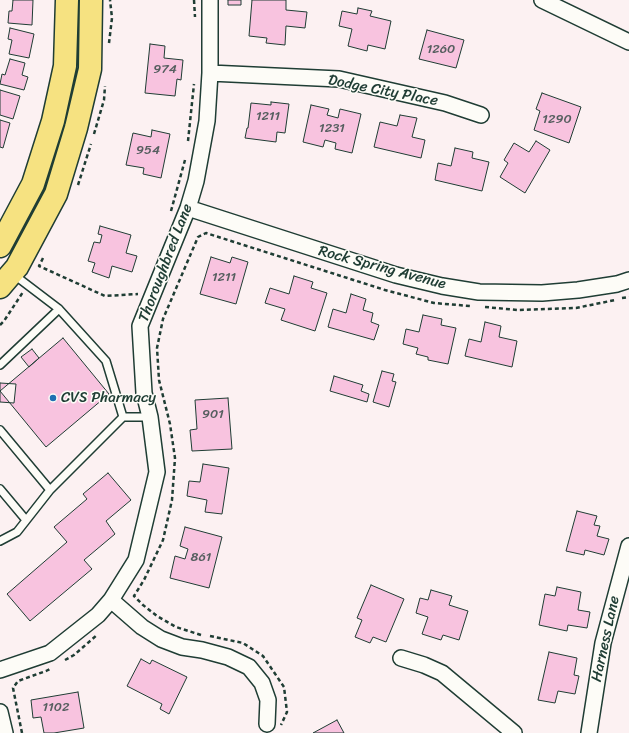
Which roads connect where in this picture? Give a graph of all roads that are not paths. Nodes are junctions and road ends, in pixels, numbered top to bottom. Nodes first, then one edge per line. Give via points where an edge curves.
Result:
1 (66, 0) edge
2 (91, 0) edge
3 (210, 0) edge
4 (542, 0) edge
5 (629, 42) edge
6 (210, 73) junction
7 (482, 115) dead end
8 (188, 208) junction
9 (0, 246) edge
10 (629, 280) edge
11 (13, 281) edge
12 (59, 309) junction
13 (0, 365) edge
14 (123, 417) junction
15 (150, 417) junction
16 (0, 430) edge
17 (0, 489) edge
18 (50, 490) junction
19 (26, 520) junction
20 (0, 541) edge
21 (629, 546) edge
22 (111, 600) junction
23 (401, 658) dead end
24 (0, 670) edge
25 (0, 712) edge
26 (267, 724) road end
27 (4, 733) edge
28 (514, 733) edge
29 (589, 733) edge

1 - 9 main road via 65,66 53,121 33,184
2 - 11 main road via 90,69 76,128 56,194 17,266
3 - 6 street, Thoroughbred Lane
4 - 5 street
6 - 7 street, Dodge City Place via 339,79
6 - 8 street, Thoroughbred Lane via 207,120 196,181
8 - 10 street, Rock Spring Avenue via 388,273 442,286 479,292 542,293 578,290
8 - 15 street, Thoroughbred Lane via 140,326 144,393
11 - 12 lane
12 - 13 lane
12 - 14 lane via 106,361
14 - 15 lane
14 - 18 lane
15 - 22 street, Thoroughbred Lane via 156,472 136,560
16 - 18 lane
17 - 19 lane
18 - 19 lane
19 - 20 lane via 17,532
21 - 29 street, Harness Lane via 603,643
22 - 24 street, Thoroughbred Lane via 98,615 50,653
22 - 26 street via 142,627 161,639 182,647 228,657 249,666 262,683 268,700
23 - 28 street via 442,673
25 - 27 street

